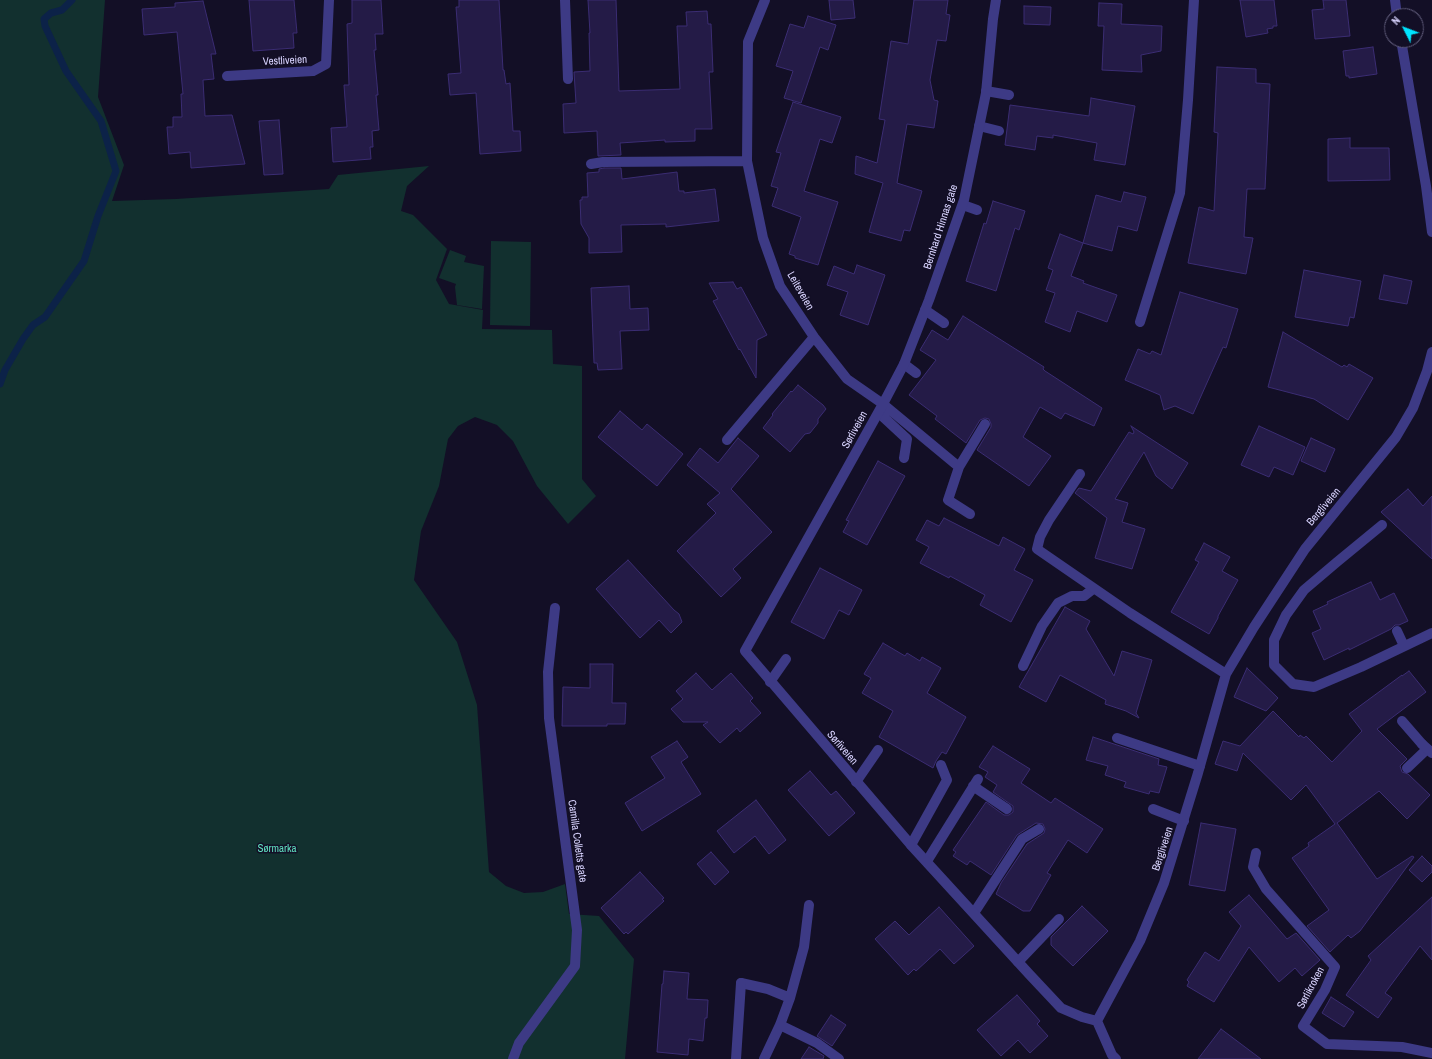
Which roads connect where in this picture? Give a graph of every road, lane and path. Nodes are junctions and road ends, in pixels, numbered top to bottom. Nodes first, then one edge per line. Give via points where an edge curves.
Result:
1 (329, 0) edge
2 (565, 0) edge
3 (765, 0) edge
4 (996, 0) edge
5 (1194, 0) edge
6 (1403, 48) edge
7 (227, 76) dead end
8 (568, 79) dead end
9 (986, 90) junction
10 (1009, 95) dead end
11 (979, 126) junction
12 (999, 131) dead end
13 (747, 160) junction
14 (591, 164) dead end
15 (1429, 186) edge
16 (963, 205) junction
17 (977, 210) dead end
18 (1432, 232) edge
19 (925, 310) junction
20 (1140, 322) dead end
21 (944, 323) dead end
22 (814, 337) junction
23 (1432, 352) edge
24 (904, 364) junction
25 (916, 373) dead end
26 (881, 408) junction
27 (985, 424) dead end
28 (727, 440) dead end
29 (904, 458) dead end
30 (960, 467) junction
31 (1080, 474) dead end
32 (970, 514) dead end
33 (1382, 525) dead end
34 (1093, 589) junction
35 (555, 608) dead end
36 (1397, 631) dead end
37 (1432, 633) edge
38 (1404, 646) junction
39 (786, 659) dead end
40 (1022, 666) dead end
41 (1226, 674) junction
42 (770, 682) junction
43 (1402, 721) dead end
44 (1117, 738) dead end
45 (1427, 749) edge
46 (878, 750) dead end
47 (941, 765) dead end
48 (1200, 766) junction
49 (1407, 768) dead end
50 (856, 782) junction
51 (1007, 809) dead end
52 (1153, 809) dead end
53 (1184, 821) junction
54 (1040, 829) dead end
55 (912, 845) junction
56 (1256, 853) dead end
57 (926, 861) junction
58 (809, 905) dead end
59 (974, 913) junction
60 (1059, 919) dead end
61 (1018, 962) junction
62 (790, 998) junction
63 (1097, 1021) junction
64 (780, 1025) junction
65 (1432, 1053) edge
66 (513, 1059) edge
67 (736, 1059) edge
68 (764, 1059) edge
69 (839, 1059) edge
70 (1116, 1059) edge

1 - 7 street, Vestliveien via 326,64 313,71
2 - 8 street
3 - 13 street, Leiteveien via 748,42
4 - 9 street, Bernhard Hinnas gate
5 - 20 street via 1180,194
6 - 15 street
9 - 10 street
9 - 11 street, Bernhard Hinnas gate
11 - 12 street
11 - 16 street, Bernhard Hinnas gate
13 - 14 street
13 - 22 street, Leiteveien via 763,238 780,286
15 - 18 street
16 - 17 street
16 - 19 street, Bernhard Hinnas gate
19 - 21 street
19 - 24 street, Bernhard Hinnas gate
22 - 26 street, Leiteveien via 847,379
22 - 28 street
23 - 41 street, Bergliveien via 1413,408 1396,437 1304,550
24 - 25 street
24 - 26 street, Bernhard Hinnas gate
26 - 29 street via 907,439
26 - 30 street
26 - 42 street, Sørliveien via 745,652
27 - 30 street
30 - 32 street via 948,500
31 - 34 street via 1049,520 1037,549
33 - 38 street via 1304,590 1286,615 1274,640 1274,665 1293,684 1314,687
34 - 40 street via 1084,596 1072,596 1058,603 1042,626
34 - 41 street
35 - 66 street, Camilla Colletts gate via 548,672 549,718 577,930 575,966 519,1043
36 - 38 street
37 - 38 street
39 - 42 street
41 - 48 street, Bergliveien
42 - 50 street, Sørliveien
43 - 45 street
44 - 48 street
45 - 49 street
46 - 50 street
47 - 55 street via 947,780
48 - 53 street, Bergliveien
50 - 55 street, Sørliveien
51 - 57 street via 975,782
52 - 53 street
53 - 63 street, Bergliveien via 1164,883 1140,941
54 - 59 street via 1022,839 1018,849
55 - 57 street, Sørliveien
56 - 65 street, Sørlikroken via 1253,867 1266,889 1335,967 1325,990 1303,1026 1327,1044 1402,1048
57 - 59 street, Sørliveien
58 - 62 street via 804,947
59 - 61 street, Sørliveien
60 - 61 street
61 - 63 street, Sørliveien via 1061,1008
62 - 64 street
62 - 67 street via 768,989 741,983
63 - 70 street
64 - 68 street
64 - 69 street via 817,1043

